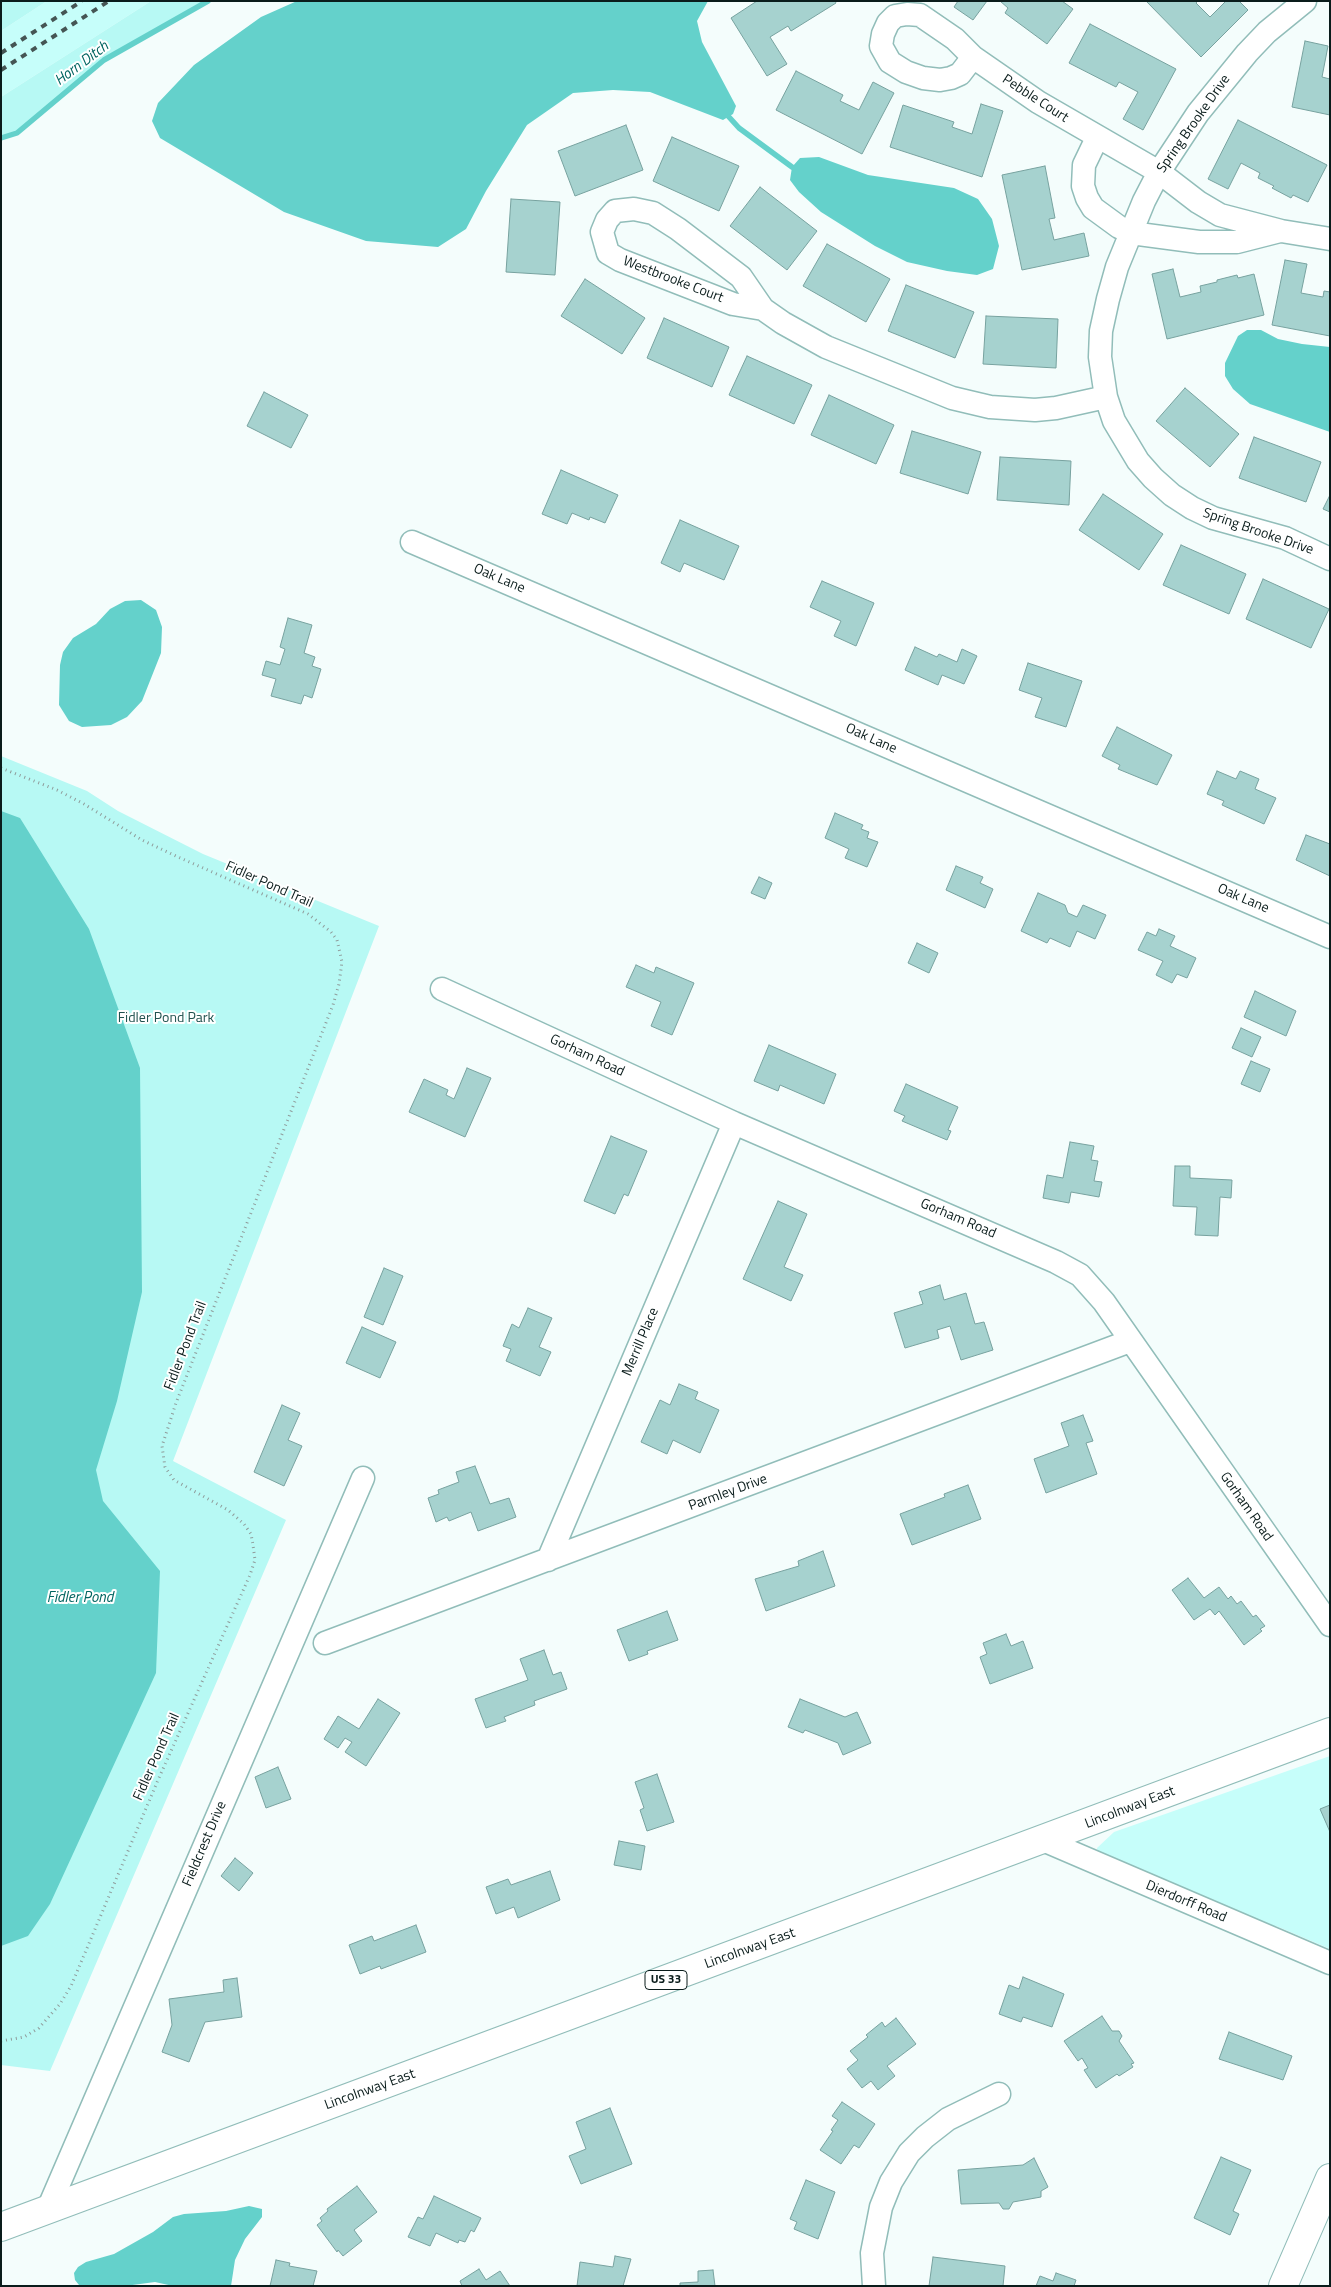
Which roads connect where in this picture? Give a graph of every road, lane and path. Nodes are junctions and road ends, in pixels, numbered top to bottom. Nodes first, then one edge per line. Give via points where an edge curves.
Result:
1 (1290, 5) edge
2 (974, 57) dead end
3 (1097, 138) junction
4 (1160, 172) junction
5 (1281, 231) junction
6 (1131, 232) junction
7 (1330, 239) edge
8 (763, 309) junction
9 (1106, 397) junction
10 (412, 542) dead end
11 (1330, 559) edge
12 (1, 768) edge
13 (1330, 937) edge
14 (442, 989) dead end
15 (734, 1123) junction
16 (1130, 1340) junction
17 (363, 1478) dead end
18 (548, 1560) junction
19 (1330, 1625) edge
20 (325, 1643) dead end
21 (1330, 1732) edge
22 (1043, 1840) junction
23 (1330, 1963) edge
24 (1, 2041) edge
25 (999, 2094) dead end
26 (1330, 2178) edge
27 (48, 2209) junction
28 (1, 2227) edge
29 (874, 2286) edge
30 (1284, 2286) edge

1 - 4 street, Spring Brooke Drive via 1219,85
2 - 3 street, Pebble Court
3 - 4 street, Pebble Court
3 - 6 street via 1084,165 1083,186 1087,198 1104,217
4 - 5 street, Pebble Court via 1220,215
4 - 6 street, Spring Brooke Drive
5 - 6 street via 1237,242 1200,242
5 - 7 street, Pebble Court
6 - 9 street, Spring Brooke Drive via 1108,299 1101,331 1100,357
8 - 8 street, Westbrooke Court via 741,277 653,213 634,209 615,211 607,220 602,232 608,253 620,260 733,304
8 - 9 street, Westbrooke Court via 826,347 973,404 1035,410
9 - 11 street, Spring Brooke Drive via 1114,421 1138,461 1172,495 1213,518 1285,538
10 - 13 street, Oak Lane
12 - 24 path, Fidler Pond Trail via 57,790 142,840 308,914 332,932 342,962 333,1005 162,1446 165,1467 174,1480 228,1510 244,1524 251,1534 255,1560 71,1986 39,2028 24,2037
14 - 15 street, Gorham Road
15 - 16 street, Gorham Road via 1068,1268 1093,1288
15 - 18 street, Merrill Place
16 - 18 street, Parmley Drive
16 - 19 street, Gorham Road
17 - 27 street, Fieldcrest Drive
18 - 20 street, Parmley Drive
21 - 22 main road, Lincolnway East / US 33
22 - 23 street, Dierdorff Road
22 - 27 main road, Lincolnway East / US 33
25 - 29 street via 948,2119 909,2153 880,2207 872,2253
26 - 30 main road
27 - 28 main road, Lincolnway East / US 33

